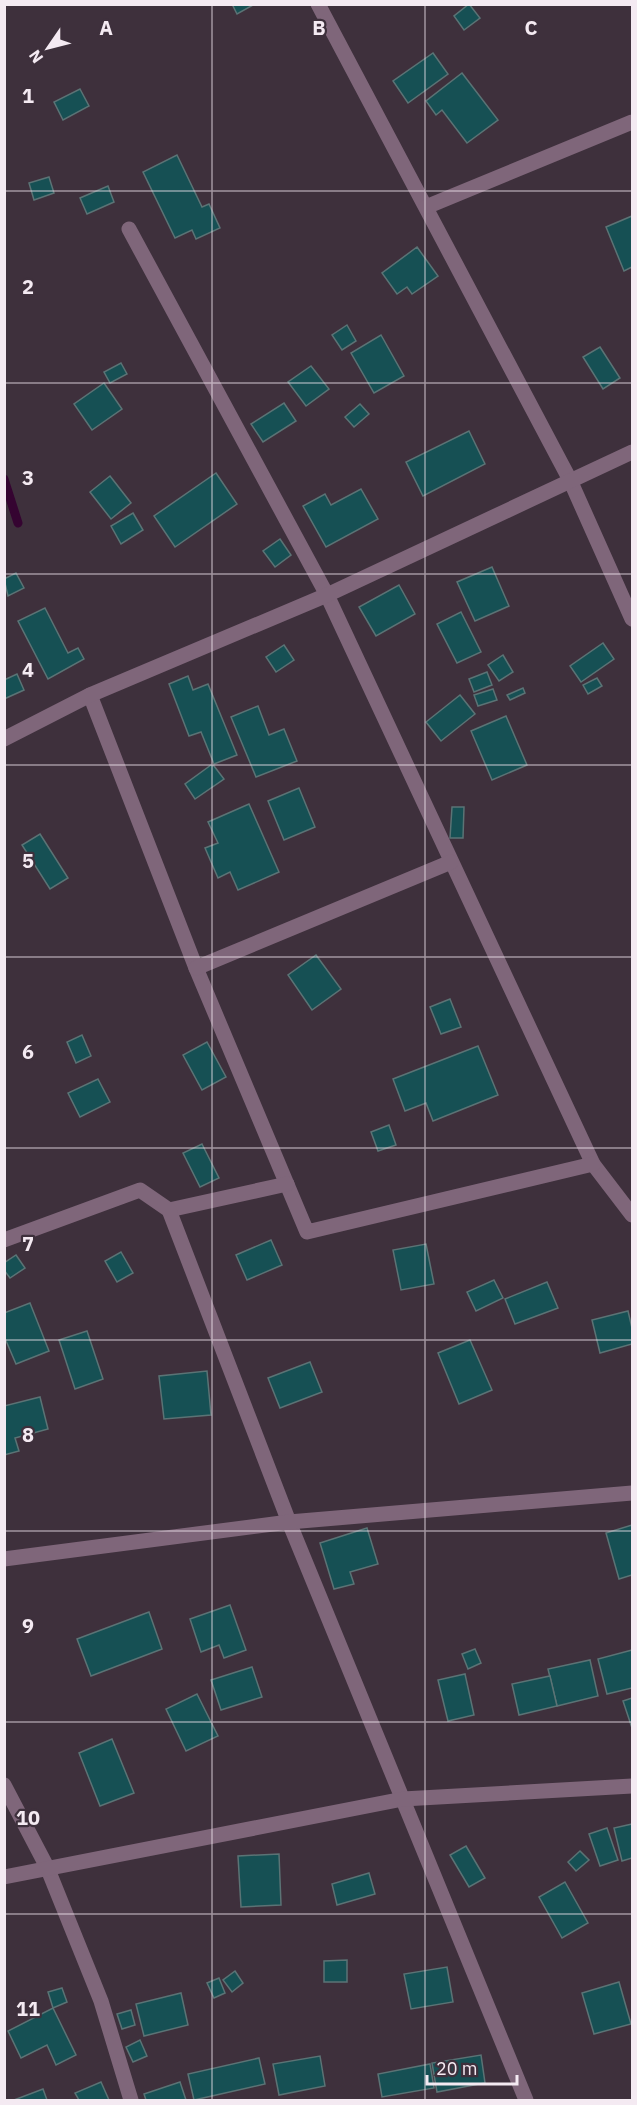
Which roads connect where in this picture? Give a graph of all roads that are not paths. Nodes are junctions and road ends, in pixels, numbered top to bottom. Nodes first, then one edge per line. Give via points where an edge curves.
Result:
1 (318, 4) edge
2 (633, 122) edge
3 (426, 207) junction
4 (129, 230) dead end
5 (633, 453) edge
6 (570, 480) junction
7 (327, 595) junction
8 (633, 619) edge
9 (90, 695) junction
10 (4, 739) edge
11 (451, 861) junction
12 (196, 968) junction
13 (592, 1164) junction
14 (287, 1184) junction
15 (169, 1210) junction
16 (633, 1215) edge
17 (4, 1240) edge
18 (633, 1493) edge
19 (289, 1522) junction
20 (4, 1559) edge
21 (4, 1785) edge
22 (633, 1786) edge
23 (403, 1799) junction
24 (47, 1866) junction
25 (4, 1876) edge
26 (130, 2100) edge
27 (526, 2100) edge

1 - 3 street
2 - 3 street
3 - 6 street
4 - 7 street
5 - 6 street
6 - 7 street
6 - 8 street
7 - 9 street
7 - 11 street
9 - 10 street
9 - 12 street
11 - 12 street
11 - 13 street
12 - 14 street
13 - 14 street via 307,1232
13 - 16 street
14 - 15 street
15 - 17 street via 140,1190
15 - 19 street
18 - 19 street
19 - 20 street
19 - 23 street
21 - 24 street
22 - 23 street
23 - 24 street
23 - 27 street
24 - 25 street
24 - 26 street via 101,2001

